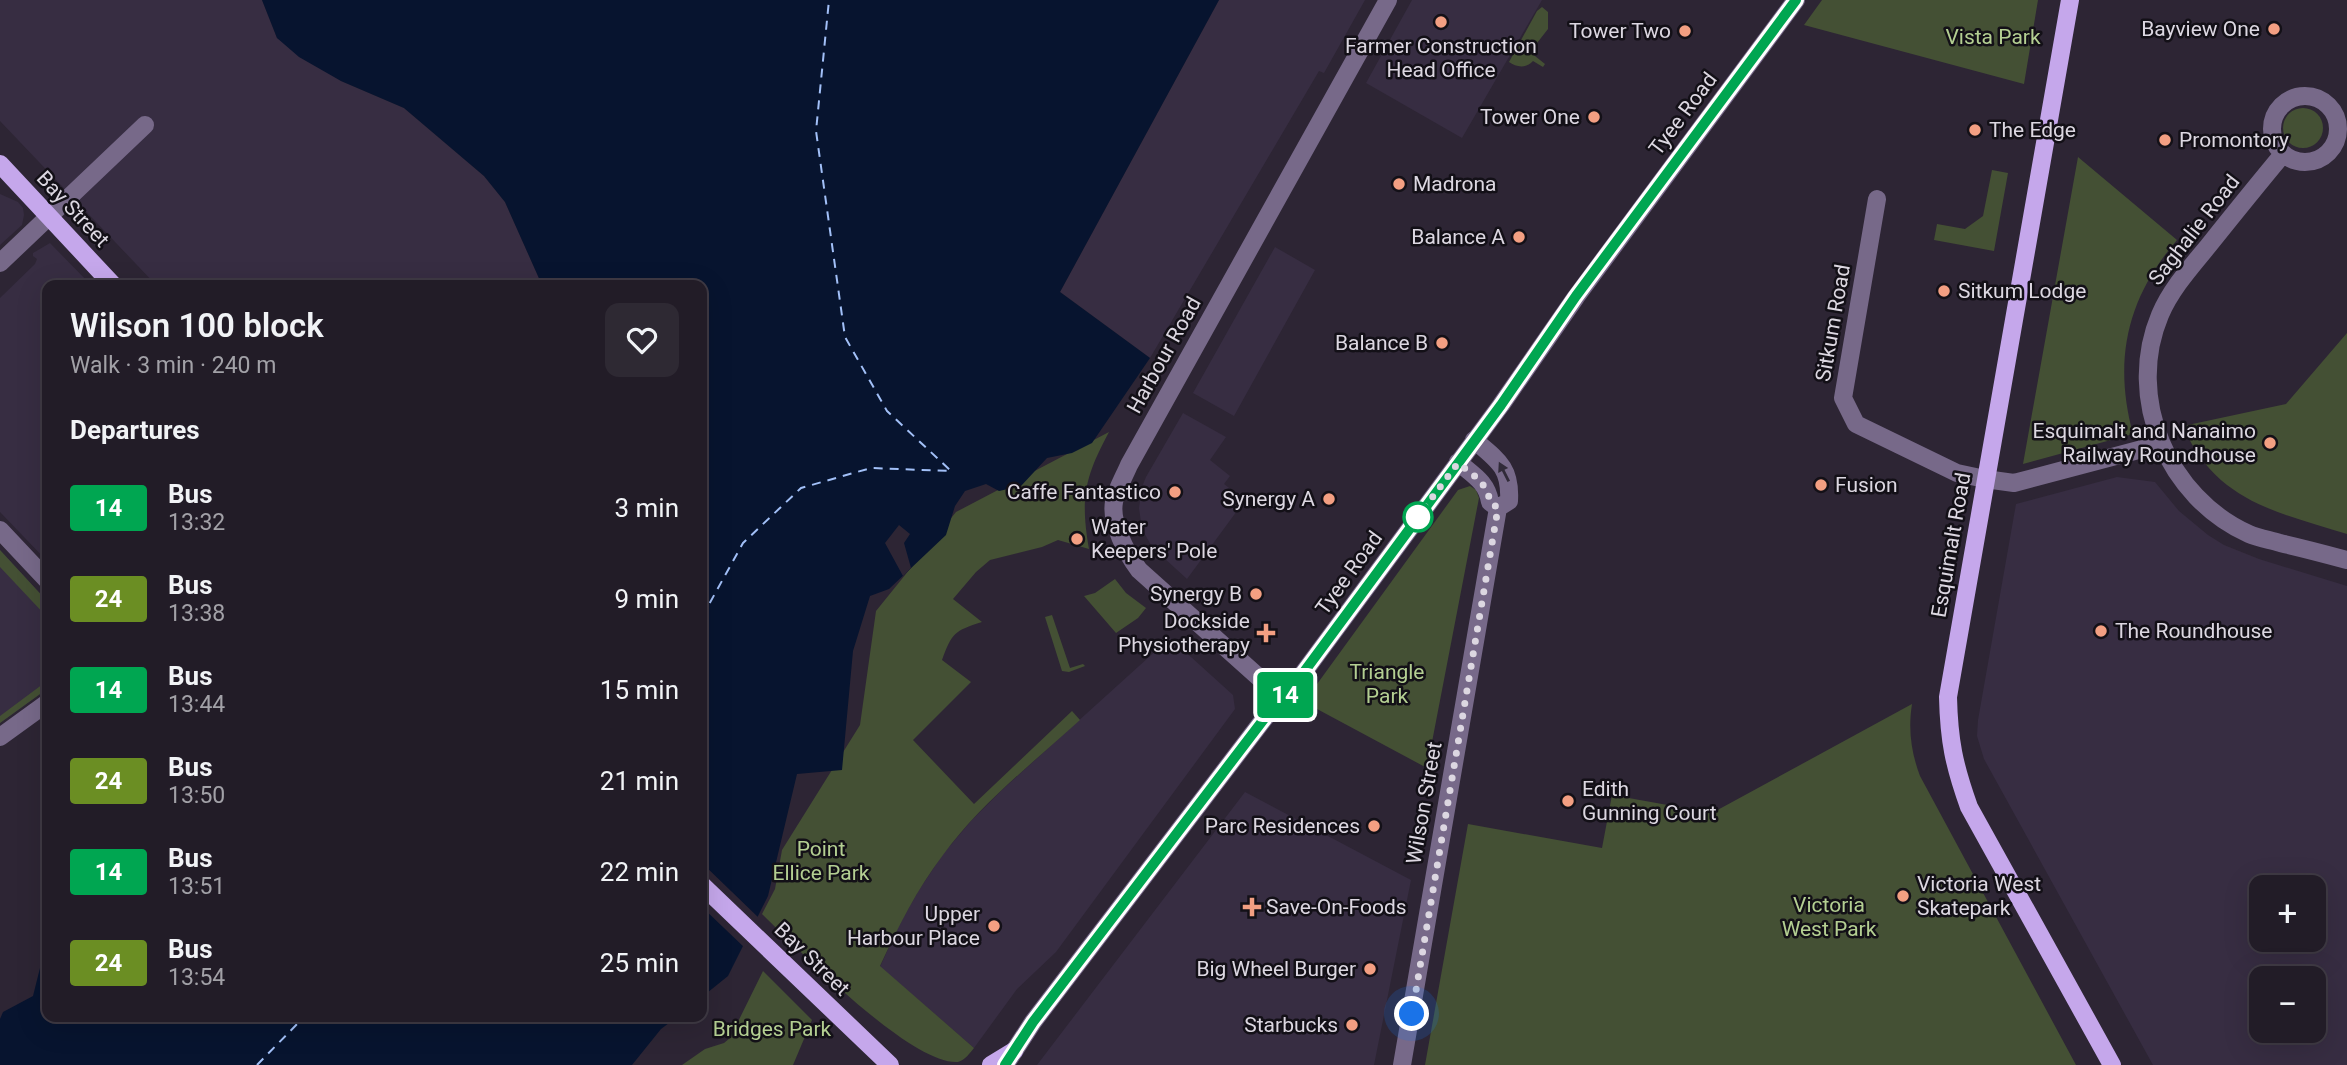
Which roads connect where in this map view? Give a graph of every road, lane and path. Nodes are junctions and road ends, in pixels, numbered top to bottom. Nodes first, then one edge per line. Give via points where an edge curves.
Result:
1 (1388, 0) edge
2 (1796, 0) edge
3 (2070, 0) edge
4 (145, 125) dead end
5 (2283, 154) dead end
6 (0, 164) edge
7 (1877, 199) dead end
8 (49, 215) junction
9 (0, 263) edge
10 (108, 280) edge
11 (1474, 440) junction
12 (2161, 444) junction
13 (1458, 463) junction
14 (1985, 479) junction
15 (1498, 508) junction
16 (0, 530) edge
17 (2347, 560) edge
18 (42, 575) edge
19 (1282, 698) junction
20 (42, 707) edge
21 (0, 737) edge
22 (707, 890) edge
23 (1009, 1058) edge
24 (890, 1065) edge
25 (991, 1065) edge
26 (1402, 1065) edge
27 (2112, 1065) edge

1 - 19 street, Harbour Road via 1136,453 1114,502 1122,544 1139,570
2 - 11 street, Tyee Road
3 - 14 main road, Esquimalt Road
4 - 8 street
5 - 12 street, Saghalie Road via 2178,283 2160,315 2147,388
6 - 8 main road, Bay Street
7 - 14 street, Sitkum Road via 1843,398 1856,424 1957,473
8 - 9 street
8 - 10 main road, Bay Street
11 - 13 street, Tyee Road
15 -> 11 street, Wilson Street via 1509,501 1508,474
12 - 14 street, Sitkum Road via 2014,483
12 - 17 street, Saghalie Road via 2187,489 2214,513 2250,534
13 - 15 street via 1481,482
13 - 19 street, Tyee Road
14 - 27 main road, Esquimalt Road via 1948,696 1956,771 1969,807
15 - 26 street, Wilson Street
16 - 18 street
19 - 23 street, Tyee Road
20 - 21 street
22 - 24 main road, Bay Street
23 - 25 main road

